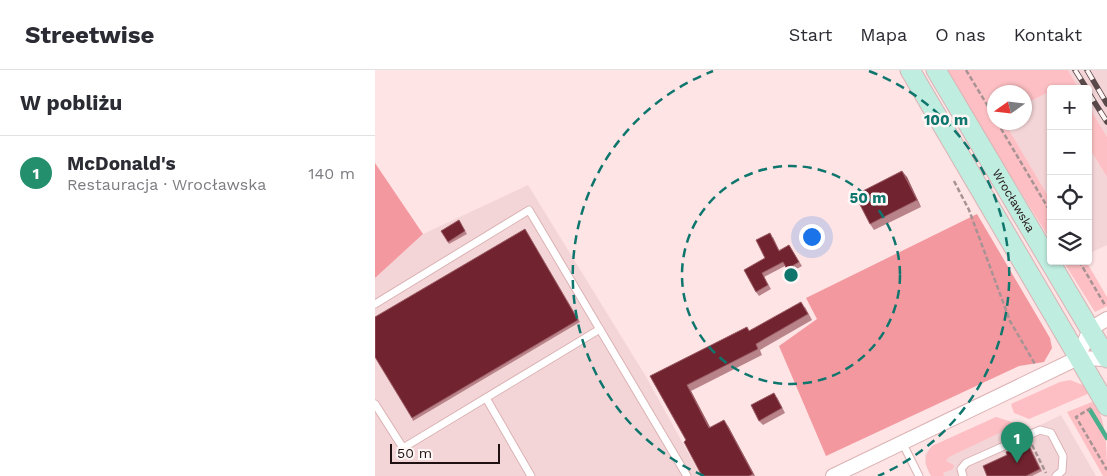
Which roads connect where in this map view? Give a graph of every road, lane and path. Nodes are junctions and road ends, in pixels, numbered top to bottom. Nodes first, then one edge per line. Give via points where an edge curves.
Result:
1 (910, 70) edge
2 (936, 70) edge
3 (966, 70) edge
4 (987, 105) edge
5 (1002, 130) edge
6 (951, 175) dead end
7 (1047, 207) edge
8 (1081, 265) edge
9 (375, 304) edge
10 (1107, 308) edge
11 (1107, 319) edge
12 (600, 329) junction
13 (1090, 329) junction
14 (1078, 358) junction
15 (1107, 359) edge
16 (1028, 368) dead end
17 (486, 398) junction
18 (375, 404) edge
19 (1105, 404) edge
20 (1027, 434) junction
21 (903, 444) junction
22 (1107, 470) edge
23 (1064, 473) edge
24 (531, 476) edge
25 (687, 476) edge
26 (833, 476) edge
27 (919, 476) edge
28 (963, 476) edge
29 (1047, 476) edge
30 (1055, 476) edge

1 - 14 main road, Wrocławska
2 - 13 main road, Wrocławska
3 - 4 path
5 - 7 path
6 - 16 path via 969,210 1010,321 1036,364
8 - 10 path
9 - 12 lane via 529,210
11 - 13 street
12 - 17 lane
12 - 25 lane
13 - 14 street
13 - 15 main road, Wrocławska
14 - 15 street, Wrocławska
14 - 19 main road, Wrocławska
14 - 21 street, Wrocławska
17 - 18 lane via 403,448
17 - 24 lane
19 - 22 path via 1076,417
20 - 23 lane via 1040,430 1051,433 1063,456
20 - 28 lane via 966,463 961,469
20 - 29 path
21 - 26 street, Wrocławska
21 - 27 lane
23 - 30 lane

